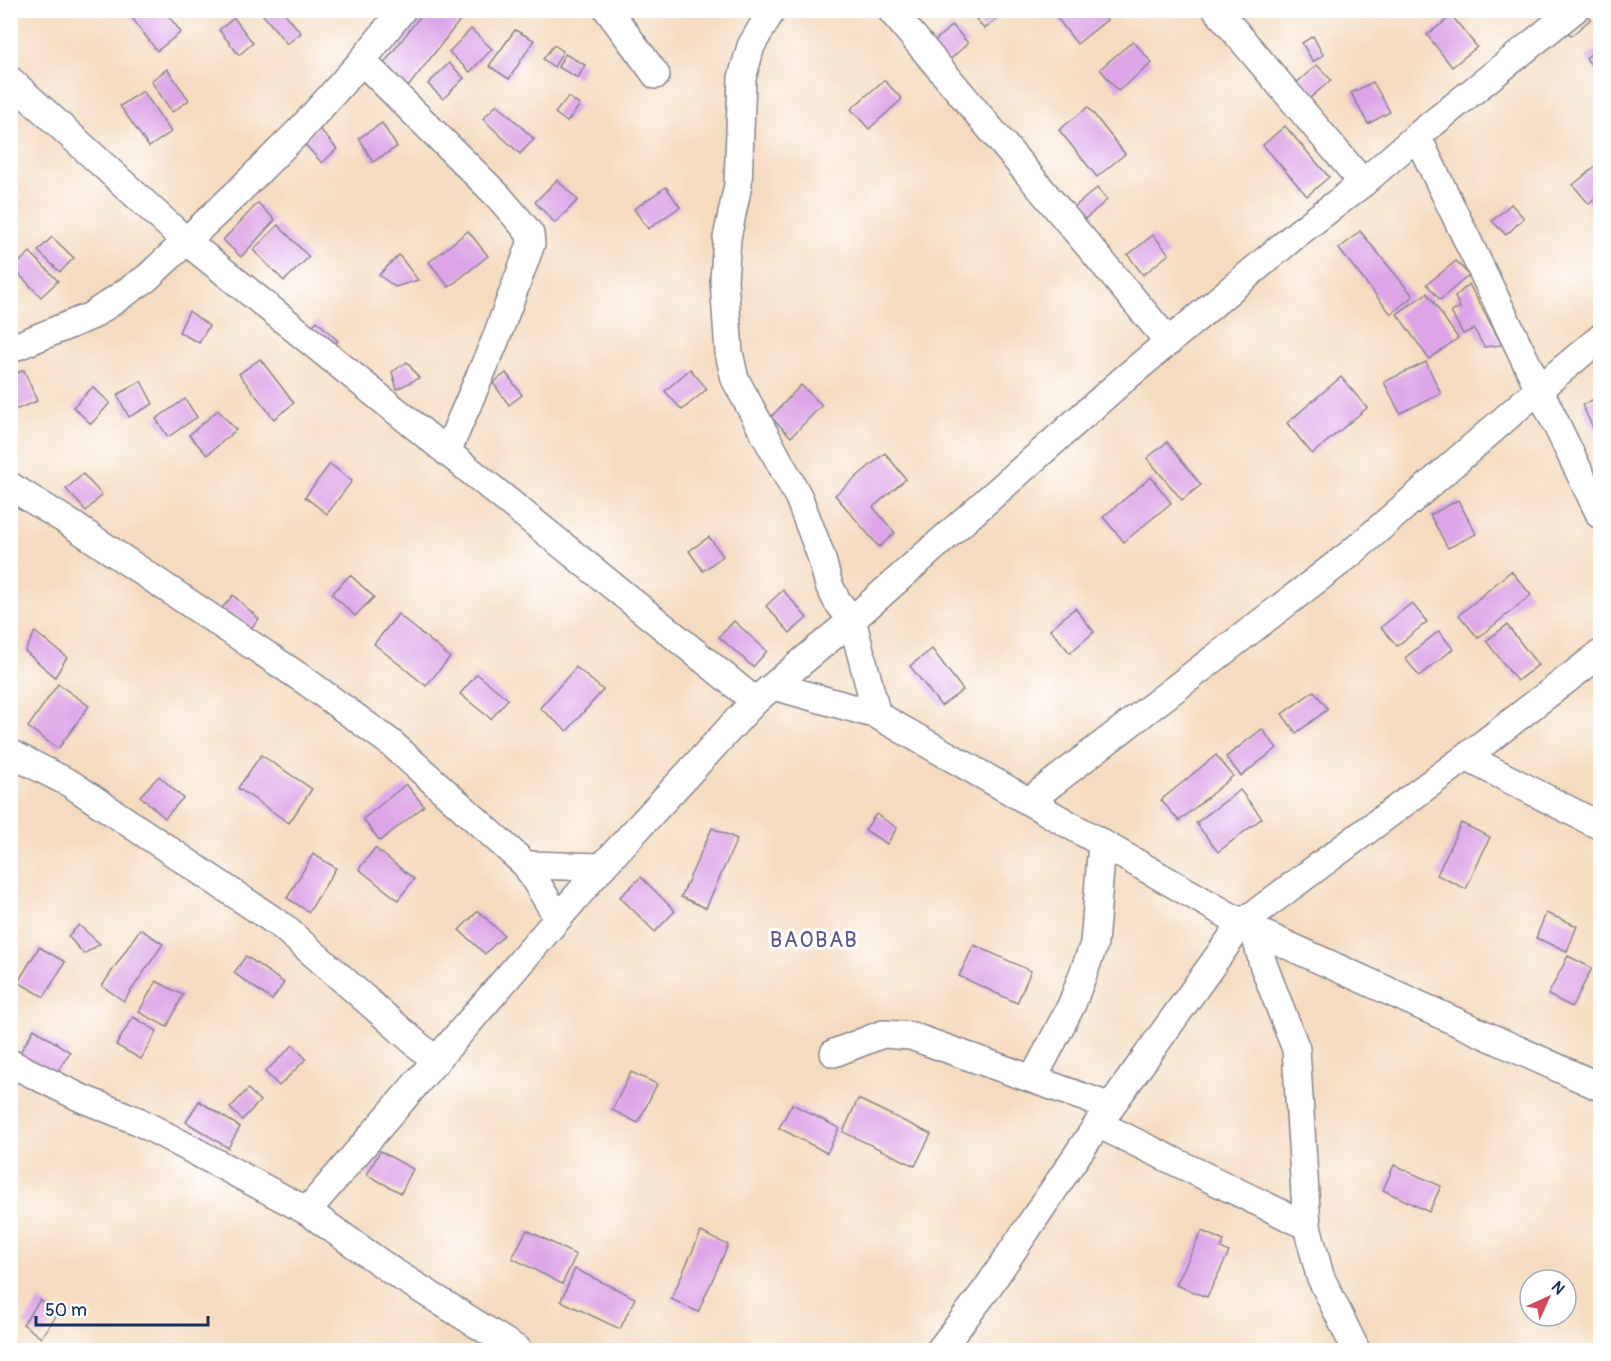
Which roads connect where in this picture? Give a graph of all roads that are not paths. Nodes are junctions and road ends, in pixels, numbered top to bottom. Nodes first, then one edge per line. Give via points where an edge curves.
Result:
1 (402, 10) edge
2 (608, 10) edge
3 (771, 10) edge
4 (891, 10) edge
5 (1217, 10) edge
6 (1574, 10) edge
7 (362, 61) junction
8 (656, 75) dead end
9 (10, 80) edge
10 (1417, 136) junction
11 (1363, 183) junction
12 (185, 240) junction
13 (1600, 338) edge
14 (1169, 342) junction
15 (10, 349) edge
16 (1539, 388) junction
17 (447, 452) junction
18 (10, 486) edge
19 (1600, 515) edge
20 (852, 621) junction
21 (1600, 654) edge
22 (764, 694) junction
23 (876, 716) junction
24 (10, 753) edge
25 (1466, 757) junction
26 (1029, 801) junction
27 (1600, 826) edge
28 (1102, 844) junction
29 (526, 865) junction
30 (602, 867) junction
31 (558, 918) junction
32 (1248, 926) junction
33 (834, 1053) dead end
34 (436, 1061) junction
35 (10, 1063) edge
36 (1033, 1079) junction
37 (1600, 1087) edge
38 (1105, 1116) junction
39 (307, 1211) junction
40 (1308, 1226) junction
41 (518, 1350) edge
42 (940, 1350) edge
43 (1356, 1350) edge

1 - 7 street
2 - 8 street
3 - 20 street via 751,46 742,78 738,185 727,238 724,280 729,353 735,379 799,498 829,585
4 - 14 street
5 - 11 street
6 - 10 street
7 - 12 street via 301,129
7 - 17 street via 498,196 530,234 531,244 495,341
9 - 12 street
10 - 11 street
10 - 16 street
11 - 14 street
12 - 15 street via 147,278 91,316
12 - 17 street
13 - 16 street
14 - 20 street
16 - 19 street
16 - 26 street via 1350,554
17 - 22 street
18 - 29 street via 391,742
20 - 22 street
20 - 23 street
21 - 25 street
22 - 23 street
22 - 30 street
23 - 26 street
24 - 34 street via 70,784 282,926
25 - 27 street
25 - 32 street
26 - 28 street
28 - 32 street
28 - 36 street via 1094,944 1072,1004
29 - 30 street
29 - 31 street
30 - 31 street
31 - 34 street
32 - 37 street
32 - 38 street
32 - 40 street via 1296,1049
33 - 36 street via 883,1034 911,1036
34 - 39 street
35 - 39 street via 81,1098 138,1120
36 - 38 street
38 - 40 street
38 - 42 street via 987,1290
39 - 41 street via 392,1271
40 - 43 street via 1320,1276

